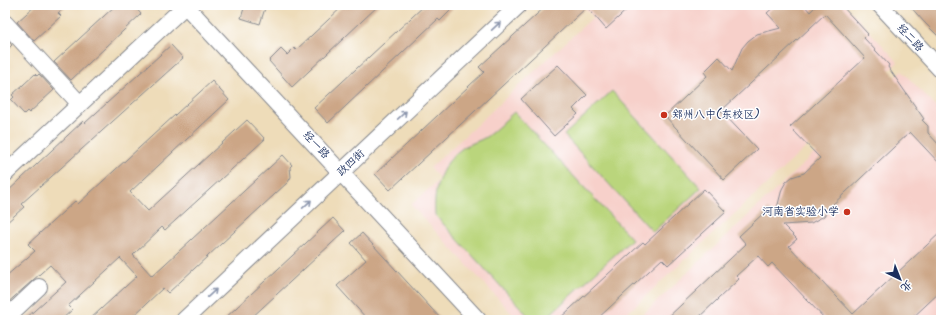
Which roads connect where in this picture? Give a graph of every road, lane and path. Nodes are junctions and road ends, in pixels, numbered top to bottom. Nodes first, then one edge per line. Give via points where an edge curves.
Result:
1 (186, 5) edge
2 (518, 5) edge
3 (880, 5) edge
4 (5, 23) edge
5 (941, 70) edge
6 (80, 104) junction
7 (341, 172) junction
8 (5, 174) edge
9 (39, 287) dead end
10 (5, 319) edge
11 (184, 320) edge
12 (478, 320) edge

1 - 6 street
1 - 7 street, 经一路
7 -> 2 street, 政四街
3 - 5 street, 经二路
4 - 6 street
6 - 8 street
11 -> 7 street, 政四街
7 - 12 street, 经一路
9 - 10 street

